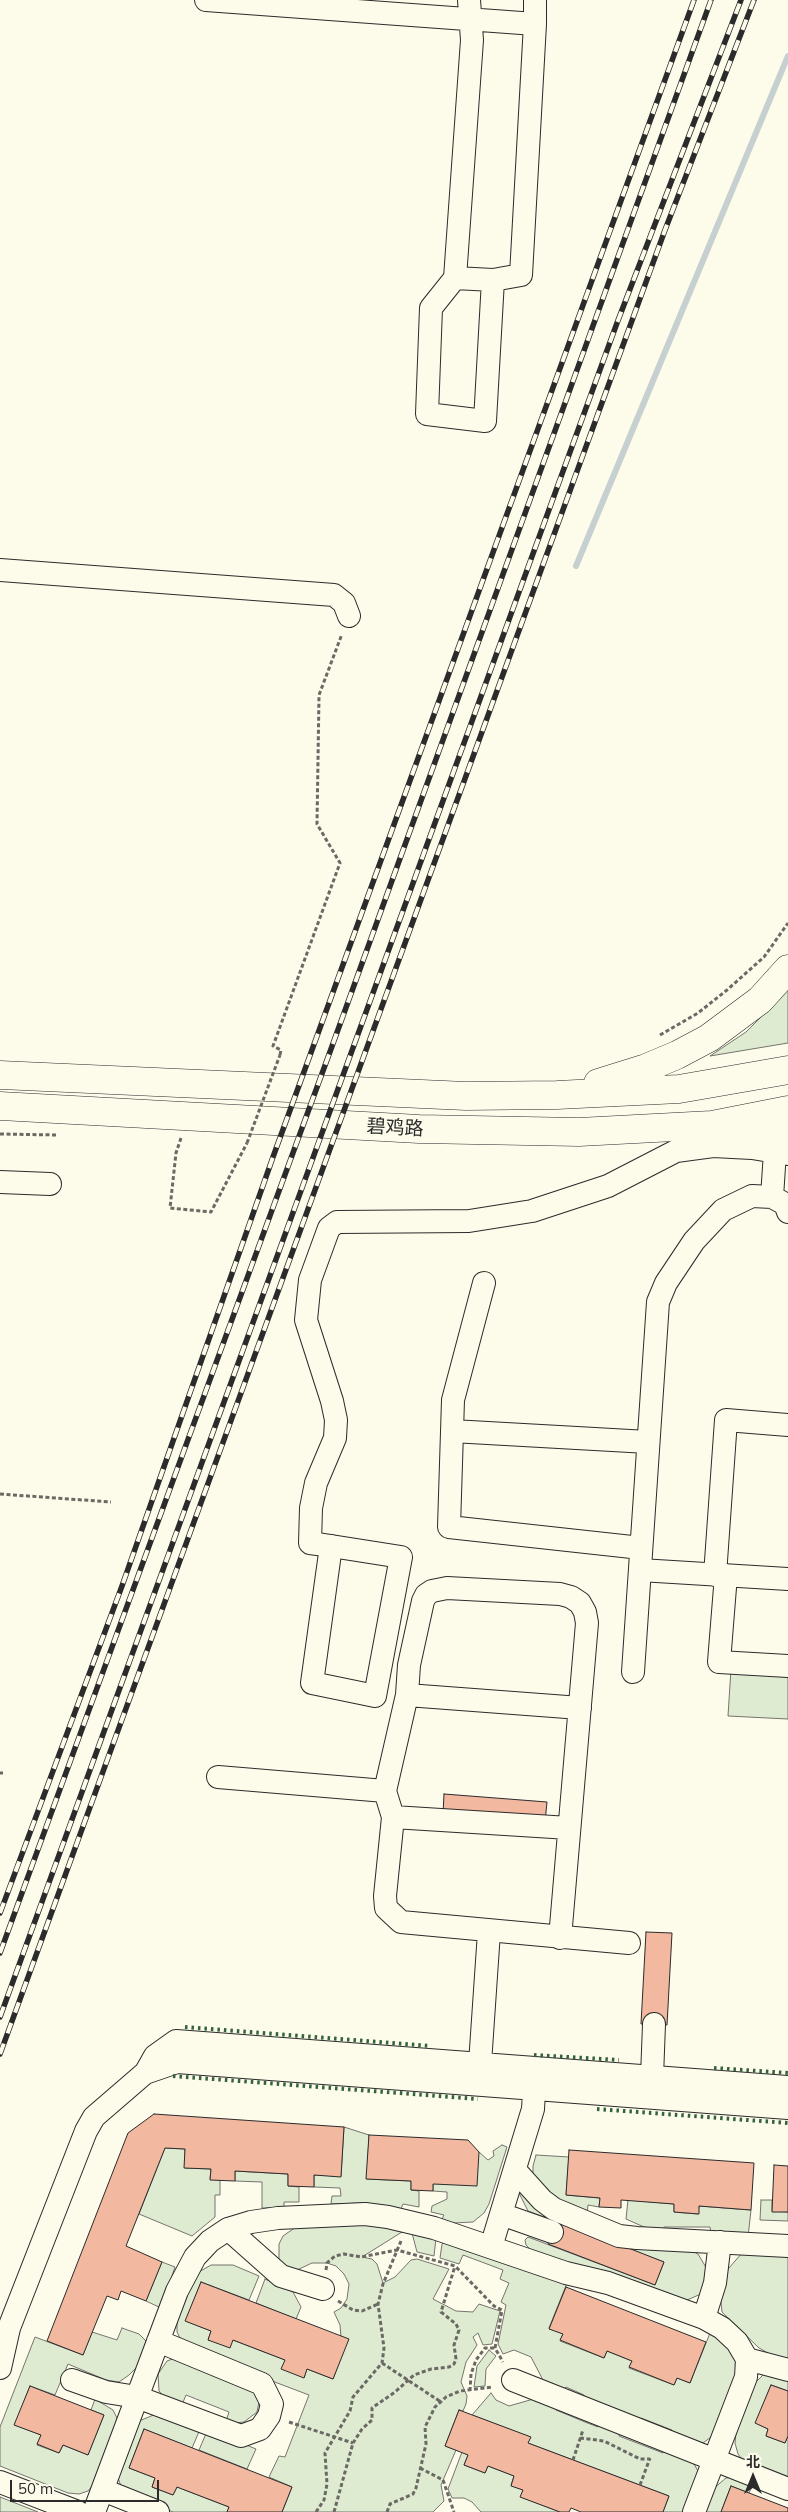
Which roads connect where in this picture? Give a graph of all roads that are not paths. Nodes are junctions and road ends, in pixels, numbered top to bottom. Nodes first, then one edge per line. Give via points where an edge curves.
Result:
1 (206, 0) edge
2 (535, 0) edge
3 (470, 9) edge
4 (535, 24) junction
5 (455, 278) junction
6 (493, 280) junction
7 (0, 570) edge
8 (348, 616) road end
9 (788, 969) edge
10 (788, 1070) edge
11 (0, 1075) edge
12 (553, 1095) junction
13 (0, 1106) edge
14 (788, 1110) edge
15 (712, 1125) junction
16 (784, 1146) edge
17 (0, 1182) edge
18 (50, 1184) dead end
19 (780, 1204) edge
20 (484, 1283) dead end
21 (788, 1425) edge
22 (452, 1431) junction
23 (648, 1442) junction
24 (331, 1546) junction
25 (641, 1559) junction
26 (721, 1575) junction
27 (788, 1579) edge
28 (788, 1666) edge
29 (633, 1672) dead end
30 (407, 1695) junction
31 (580, 1708) junction
32 (218, 1776) dead end
33 (385, 1791) junction
34 (546, 1811) dead end
35 (393, 1817) junction
36 (570, 1820) junction
37 (489, 1932) junction
38 (560, 1938) junction
39 (630, 1943) dead end
40 (654, 2024) dead end
41 (480, 2074) junction
42 (652, 2077) junction
43 (535, 2079) junction
44 (788, 2087) edge
45 (788, 2108) edge
46 (515, 2170) junction
47 (501, 2214) junction
48 (228, 2229) junction
49 (552, 2232) dead end
50 (720, 2242) junction
51 (788, 2246) edge
52 (491, 2247) junction
53 (323, 2289) road end
54 (704, 2318) junction
55 (158, 2342) junction
56 (747, 2359) junction
57 (0, 2368) edge
58 (788, 2370) edge
59 (72, 2380) dead end
60 (513, 2380) road end
61 (137, 2397) junction
62 (714, 2460) junction
63 (0, 2482) edge
64 (788, 2489) edge
65 (103, 2490) junction
66 (78, 2512) edge
67 (94, 2512) edge
68 (158, 2512) edge
69 (694, 2512) edge

1 - 3 street
2 - 4 street
3 - 4 street
3 - 5 street via 472,40
4 - 6 street via 521,276
5 - 6 street
5 - 6 street via 431,308 427,414 485,421
7 - 8 street via 334,595 344,603
9 - 12 highway via 738,1019 678,1055 646,1068
10 - 12 highway, 碧鸡路 via 679,1088
11 - 12 highway, 碧鸡路 via 466,1096
13 - 15 highway, 碧鸡路 via 419,1129 579,1132
14 - 15 highway, 碧鸡路
15 - 16 highway
16 - 19 street
16 - 24 street via 713,1146 676,1151 608,1186 532,1211 469,1222 337,1222 329,1228 310,1280 306,1320 336,1420 335,1438 316,1483 310,1543
17 - 18 street
19 - 23 street via 752,1196 723,1210 694,1241 666,1283 658,1302
20 - 22 street via 452,1400
21 - 26 street via 726,1420
22 - 23 street
22 - 25 street via 449,1527
23 - 25 street
24 - 24 street via 401,1557 375,1696 312,1683
25 - 26 street
25 - 29 street
26 - 27 street
26 - 28 street via 720,1662
30 - 31 street
30 - 31 street via 409,1665 423,1601 432,1591 448,1588 560,1594 580,1603 587,1623
30 - 33 street
31 - 36 street
32 - 33 street
33 - 35 street
34 - 36 street
35 - 36 street
35 - 37 street via 385,1896 386,1908 392,1916 410,1925
36 - 38 street
37 - 38 street
37 - 41 street
38 - 39 street
40 - 42 street
41 - 43 street
41 - 57 street via 177,2062 145,2073 106,2104 86,2131 9,2328
42 - 43 street
42 - 44 street
43 - 45 street
43 - 46 street via 533,2108
46 - 47 street
46 - 50 street via 554,2209 619,2236
47 - 49 street
47 - 52 street
48 - 52 street via 278,2218 365,2214 434,2228
48 - 53 street via 281,2276
48 - 55 street via 210,2241 187,2270
50 - 51 street
50 - 54 street via 715,2283
52 - 54 street via 566,2273 608,2283
54 - 56 street via 722,2328
55 - 61 street
55 - 61 street via 262,2384 272,2404 269,2416 260,2429 241,2436
56 - 58 street
56 - 62 street via 746,2377
59 - 61 street via 106,2392
60 - 62 street
61 - 65 street
62 - 64 street
62 - 69 street
63 - 66 street
65 - 67 street
65 - 68 street

